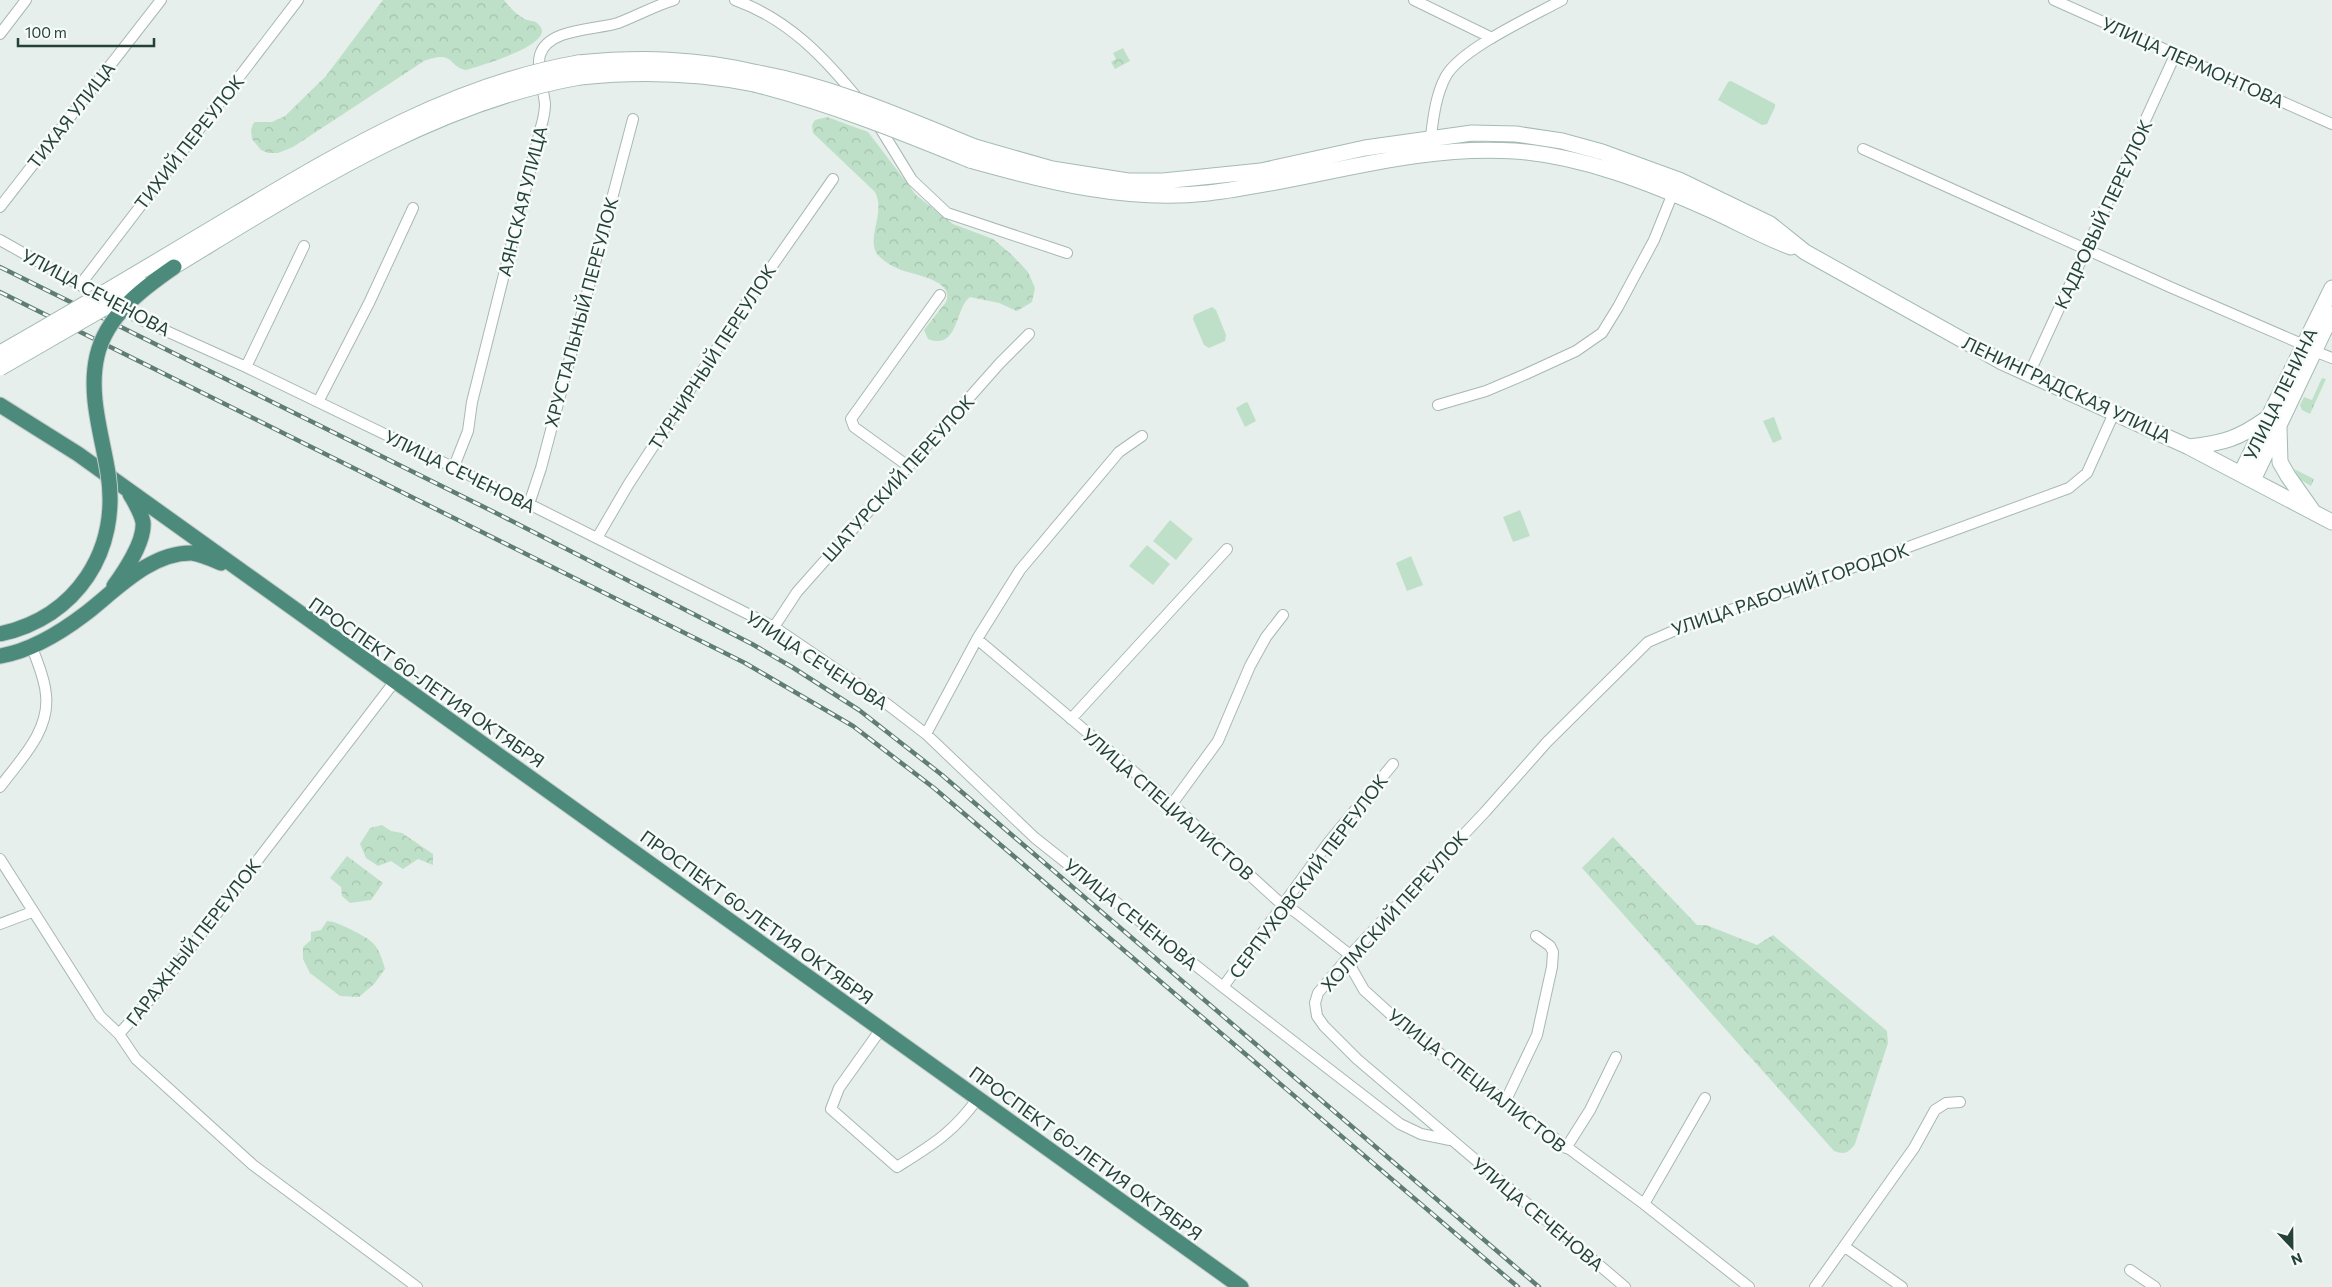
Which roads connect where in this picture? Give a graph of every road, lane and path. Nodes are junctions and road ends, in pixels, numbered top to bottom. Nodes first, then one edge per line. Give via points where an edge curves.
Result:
1 (26, 0) edge
2 (161, 0) edge
3 (298, 0) edge
4 (674, 0) edge
5 (735, 0) edge
6 (1414, 0) edge
7 (1562, 0) edge
8 (2054, 0) edge
9 (0, 34) edge
10 (1492, 38) junction
11 (2176, 54) junction
12 (579, 70) junction
13 (633, 118) dead end
14 (2332, 124) edge
15 (1430, 138) junction
16 (1863, 149) dead end
17 (973, 153) junction
18 (1428, 154) junction
19 (833, 179) dead end
20 (1676, 187) junction
21 (0, 207) edge
22 (412, 208) dead end
23 (0, 240) edge
24 (304, 246) dead end
25 (2086, 248) junction
26 (1067, 253) dead end
27 (174, 266) junction
28 (80, 285) junction
29 (2332, 288) edge
30 (940, 295) dead end
31 (68, 314) junction
32 (2332, 314) edge
33 (1029, 334) dead end
34 (0, 341) edge
35 (2309, 348) junction
36 (0, 353) edge
37 (2332, 358) edge
38 (246, 367) junction
39 (0, 368) edge
40 (2029, 374) junction
41 (318, 402) junction
42 (0, 405) edge
43 (1438, 405) dead end
44 (2114, 413) junction
45 (2274, 419) junction
46 (1142, 436) dead end
47 (2189, 447) junction
48 (908, 466) junction
49 (453, 469) junction
50 (2247, 477) junction
51 (121, 486) junction
52 (529, 504) junction
53 (2314, 513) junction
54 (2332, 522) edge
55 (596, 538) junction
56 (1227, 549) dead end
57 (251, 578) junction
58 (108, 595) junction
59 (1283, 615) dead end
60 (774, 627) junction
61 (0, 634) edge
62 (977, 639) junction
63 (32, 647) junction
64 (0, 656) edge
65 (395, 681) junction
66 (1071, 719) junction
67 (926, 734) junction
68 (1394, 764) dead end
69 (0, 787) edge
70 (1172, 804) junction
71 (1485, 812) joint
72 (0, 858) edge
73 (1284, 906) junction
74 (32, 912) junction
75 (0, 924) edge
76 (1536, 936) dead end
77 (1350, 955) junction
78 (1223, 987) junction
79 (1317, 1016) joint
80 (881, 1029) junction
81 (119, 1034) junction
82 (1616, 1057) dead end
83 (978, 1098) junction
84 (1705, 1098) dead end
85 (1505, 1102) junction
86 (1960, 1102) dead end
87 (1450, 1140) junction
88 (1566, 1148) junction
89 (1644, 1204) junction
90 (1845, 1247) junction
91 (2130, 1270) dead end
92 (417, 1287) edge
93 (1242, 1287) edge
94 (1625, 1287) edge
95 (1749, 1287) edge
96 (1815, 1287) edge
97 (1902, 1287) edge
98 (2155, 1287) edge

1 - 9 street
2 - 21 street, ТИХАЯ УЛИЦА
3 - 28 street, ТИХИЙ ПЕРЕУЛОК
4 - 49 street, АЯНСКАЯ УЛИЦА via 617,23 575,30 547,44 542,52 539,63 545,107 472,402 468,431
5 - 26 street via 772,17 816,51 874,119 912,180 947,213
6 - 10 street
7 - 10 street
8 - 11 street, УЛИЦА ЛЕРМОНТОВА
10 - 15 street via 1447,74 1438,94
11 - 14 street, УЛИЦА ЛЕРМОНТОВА
11 - 25 street, КАДРОВЫЙ ПЕРЕУЛОК
12 - 17 main road, bridge via 756,78
12 - 27 main road, bridge via 505,94 427,125 322,179
12 - 31 main road, bridge via 548,68 501,81 457,97 375,135
13 - 52 street, ХРУСТАЛЬНЫЙ ПЕРЕУЛОК
15 - 17 main road via 1365,148 1262,171 1163,181 1091,176
15 - 18 street
15 - 20 main road via 1472,133 1562,141 1602,152
16 - 25 street
17 - 18 main road via 1088,188 1170,196 1254,186
18 - 20 main road via 1515,151 1560,157
19 - 55 street, ТУРНИРНЫЙ ПЕРЕУЛОК via 744,307
20 - 40 main road, ЛЕНИНГРАДСКАЯ УЛИЦА via 1714,211 1763,236 1806,252
20 - 43 street via 1654,240 1602,333 1576,351 1526,374 1486,391
22 - 41 street via 369,303
23 - 28 street, УЛИЦА СЕЧЕНОВА
24 - 38 street
25 - 35 street
25 - 40 street, КАДРОВЫЙ ПЕРЕУЛОК
27 - 39 main road, bridge
27 - 61 highway, bridge via 127,304 103,338 97,355 95,390 110,499 109,525 102,549 91,572 55,611 32,624
28 - 38 street, УЛИЦА СЕЧЕНОВА via 144,321
29 - 35 main road, УЛИЦА ЛЕНИНА
30 - 48 street via 851,419 854,427
31 - 34 main road, bridge via 23,335
31 - 36 main road, bridge
32 - 35 main road, УЛИЦА ЛЕНИНА
33 - 48 street, ШАТУРСКИЙ ПЕРЕУЛОК
35 - 37 street
35 - 45 main road, УЛИЦА ЛЕНИНА
38 - 41 street, УЛИЦА СЕЧЕНОВА
40 - 44 main road, ЛЕНИНГРАДСКАЯ УЛИЦА
41 - 49 street, УЛИЦА СЕЧЕНОВА
42 - 51 highway, ПРОСПЕКТ 60-ЛЕТИЯ ОКТЯБРЯ via 78,454
44 - 47 main road, ЛЕНИНГРАДСКАЯ УЛИЦА
44 - 71 street, УЛИЦА РАБОЧИЙ ГОРОДОК via 2087,473 2069,488 1772,597 1702,619 1648,642 1547,742
45 - 47 main road via 2244,435 2216,444
45 - 50 main road, УЛИЦА ЛЕНИНА
45 - 53 main road via 2280,462
46 - 62 street via 1119,452 1047,536 1020,570
47 - 50 main road, ЛЕНИНГРАДСКАЯ УЛИЦА
48 - 60 street, ШАТУРСКИЙ ПЕРЕУЛОК via 797,592
49 - 52 street, УЛИЦА СЕЧЕНОВА
50 - 53 main road, ЛЕНИНГРАДСКАЯ УЛИЦА
51 - 57 highway, ПРОСПЕКТ 60-ЛЕТИЯ ОКТЯБРЯ
51 - 58 highway via 130,493 139,510 142,532
52 - 55 street, УЛИЦА СЕЧЕНОВА
53 - 54 main road, ЛЕНИНГРАДСКАЯ УЛИЦА
55 - 60 street, УЛИЦА СЕЧЕНОВА
56 - 66 street
57 - 58 highway, ПРОСПЕКТ 60-ЛЕТИЯ ОКТЯБРЯ via 194,553 178,554 155,562
57 - 65 highway, ПРОСПЕКТ 60-ЛЕТИЯ ОКТЯБРЯ
58 - 63 highway, ПРОСПЕКТ 60-ЛЕТИЯ ОКТЯБРЯ via 60,631
59 - 70 street via 1266,636 1250,666 1218,741
60 - 67 street, УЛИЦА СЕЧЕНОВА
62 - 66 street, УЛИЦА СПЕЦИАЛИСТОВ
62 - 67 street
63 - 64 highway, ПРОСПЕКТ 60-ЛЕТИЯ ОКТЯБРЯ
63 - 69 street via 46,695 44,718 31,745
65 - 80 highway, ПРОСПЕКТ 60-ЛЕТИЯ ОКТЯБРЯ
65 - 81 street, ГАРАЖНЫЙ ПЕРЕУЛОК via 155,994
66 - 70 street, УЛИЦА СПЕЦИАЛИСТОВ
67 - 78 street, УЛИЦА СЕЧЕНОВА via 1035,838
68 - 73 street, СЕРПУХОВСКИЙ ПЕРЕУЛОК via 1328,843
70 - 73 street, УЛИЦА СПЕЦИАЛИСТОВ
71 - 77 street, ХОЛМСКИЙ ПЕРЕУЛОК
72 - 74 street
73 - 77 street, УЛИЦА СПЕЦИАЛИСТОВ
73 - 78 street, СЕРПУХОВСКИЙ ПЕРЕУЛОК
74 - 75 street
74 - 81 street via 100,1016
76 - 85 street via 1550,946 1552,968 1537,1035
77 - 79 street, ХОЛМСКИЙ ПЕРЕУЛОК via 1318,993 1315,1003
77 - 85 street, УЛИЦА СПЕЦИАЛИСТОВ via 1352,969 1364,990 1424,1044
78 - 87 street, УЛИЦА СЕЧЕНОВА via 1400,1124 1421,1134
79 - 87 street, УЛИЦА СЕЧЕНОВА via 1357,1059
80 - 83 highway, ПРОСПЕКТ 60-ЛЕТИЯ ОКТЯБРЯ
80 - 83 street via 839,1088 831,1109 897,1168 943,1137 962,1120
81 - 92 street, ГАРАЖНЫЙ ПЕРЕУЛОК via 136,1059 253,1165
82 - 88 street via 1590,1110
83 - 93 highway, ПРОСПЕКТ 60-ЛЕТИЯ ОКТЯБРЯ
84 - 89 street
85 - 88 street, УЛИЦА СПЕЦИАЛИСТОВ
86 - 90 street via 1946,1103 1935,1110 1914,1148
87 - 94 street, УЛИЦА СЕЧЕНОВА
88 - 89 street, УЛИЦА СПЕЦИАЛИСТОВ
89 - 95 street, УЛИЦА СПЕЦИАЛИСТОВ
90 - 96 street
90 - 97 street
91 - 98 street

